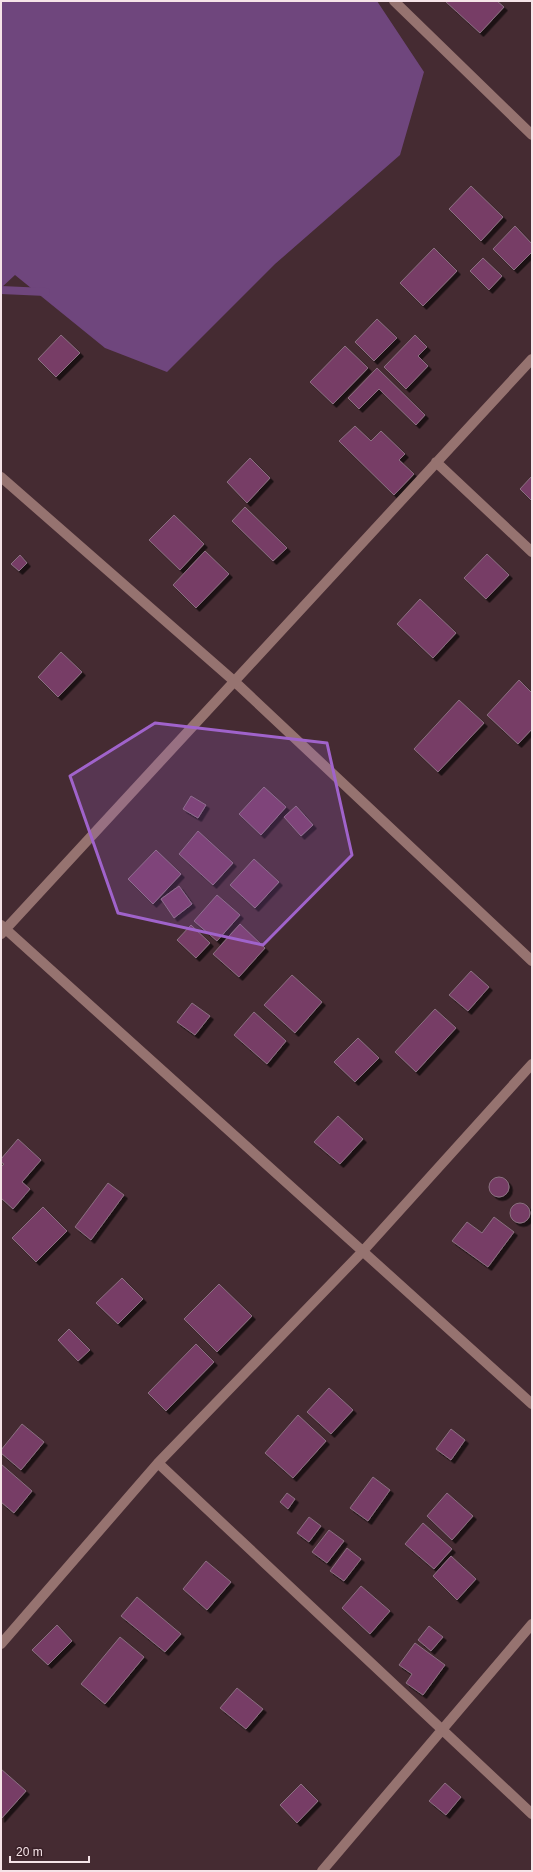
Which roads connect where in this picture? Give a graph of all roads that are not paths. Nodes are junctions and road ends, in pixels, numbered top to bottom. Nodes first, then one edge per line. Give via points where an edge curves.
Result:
1 (394, 1) edge
2 (532, 135) edge
3 (532, 359) edge
4 (436, 462) junction
5 (1, 477) edge
6 (532, 552) edge
7 (234, 682) junction
8 (3, 929) edge
9 (532, 961) edge
10 (532, 1064) edge
11 (363, 1251) junction
12 (532, 1404) edge
13 (158, 1463) junction
14 (532, 1624) edge
15 (1, 1644) edge
16 (442, 1730) junction
17 (532, 1814) edge
18 (322, 1871) edge

1 - 2 street
3 - 4 street
4 - 6 street
4 - 7 street
5 - 7 street
7 - 8 street
7 - 9 street
8 - 11 street
10 - 11 street
11 - 12 street
11 - 13 street
13 - 15 street
13 - 16 street
14 - 16 street
16 - 17 street
16 - 18 street

